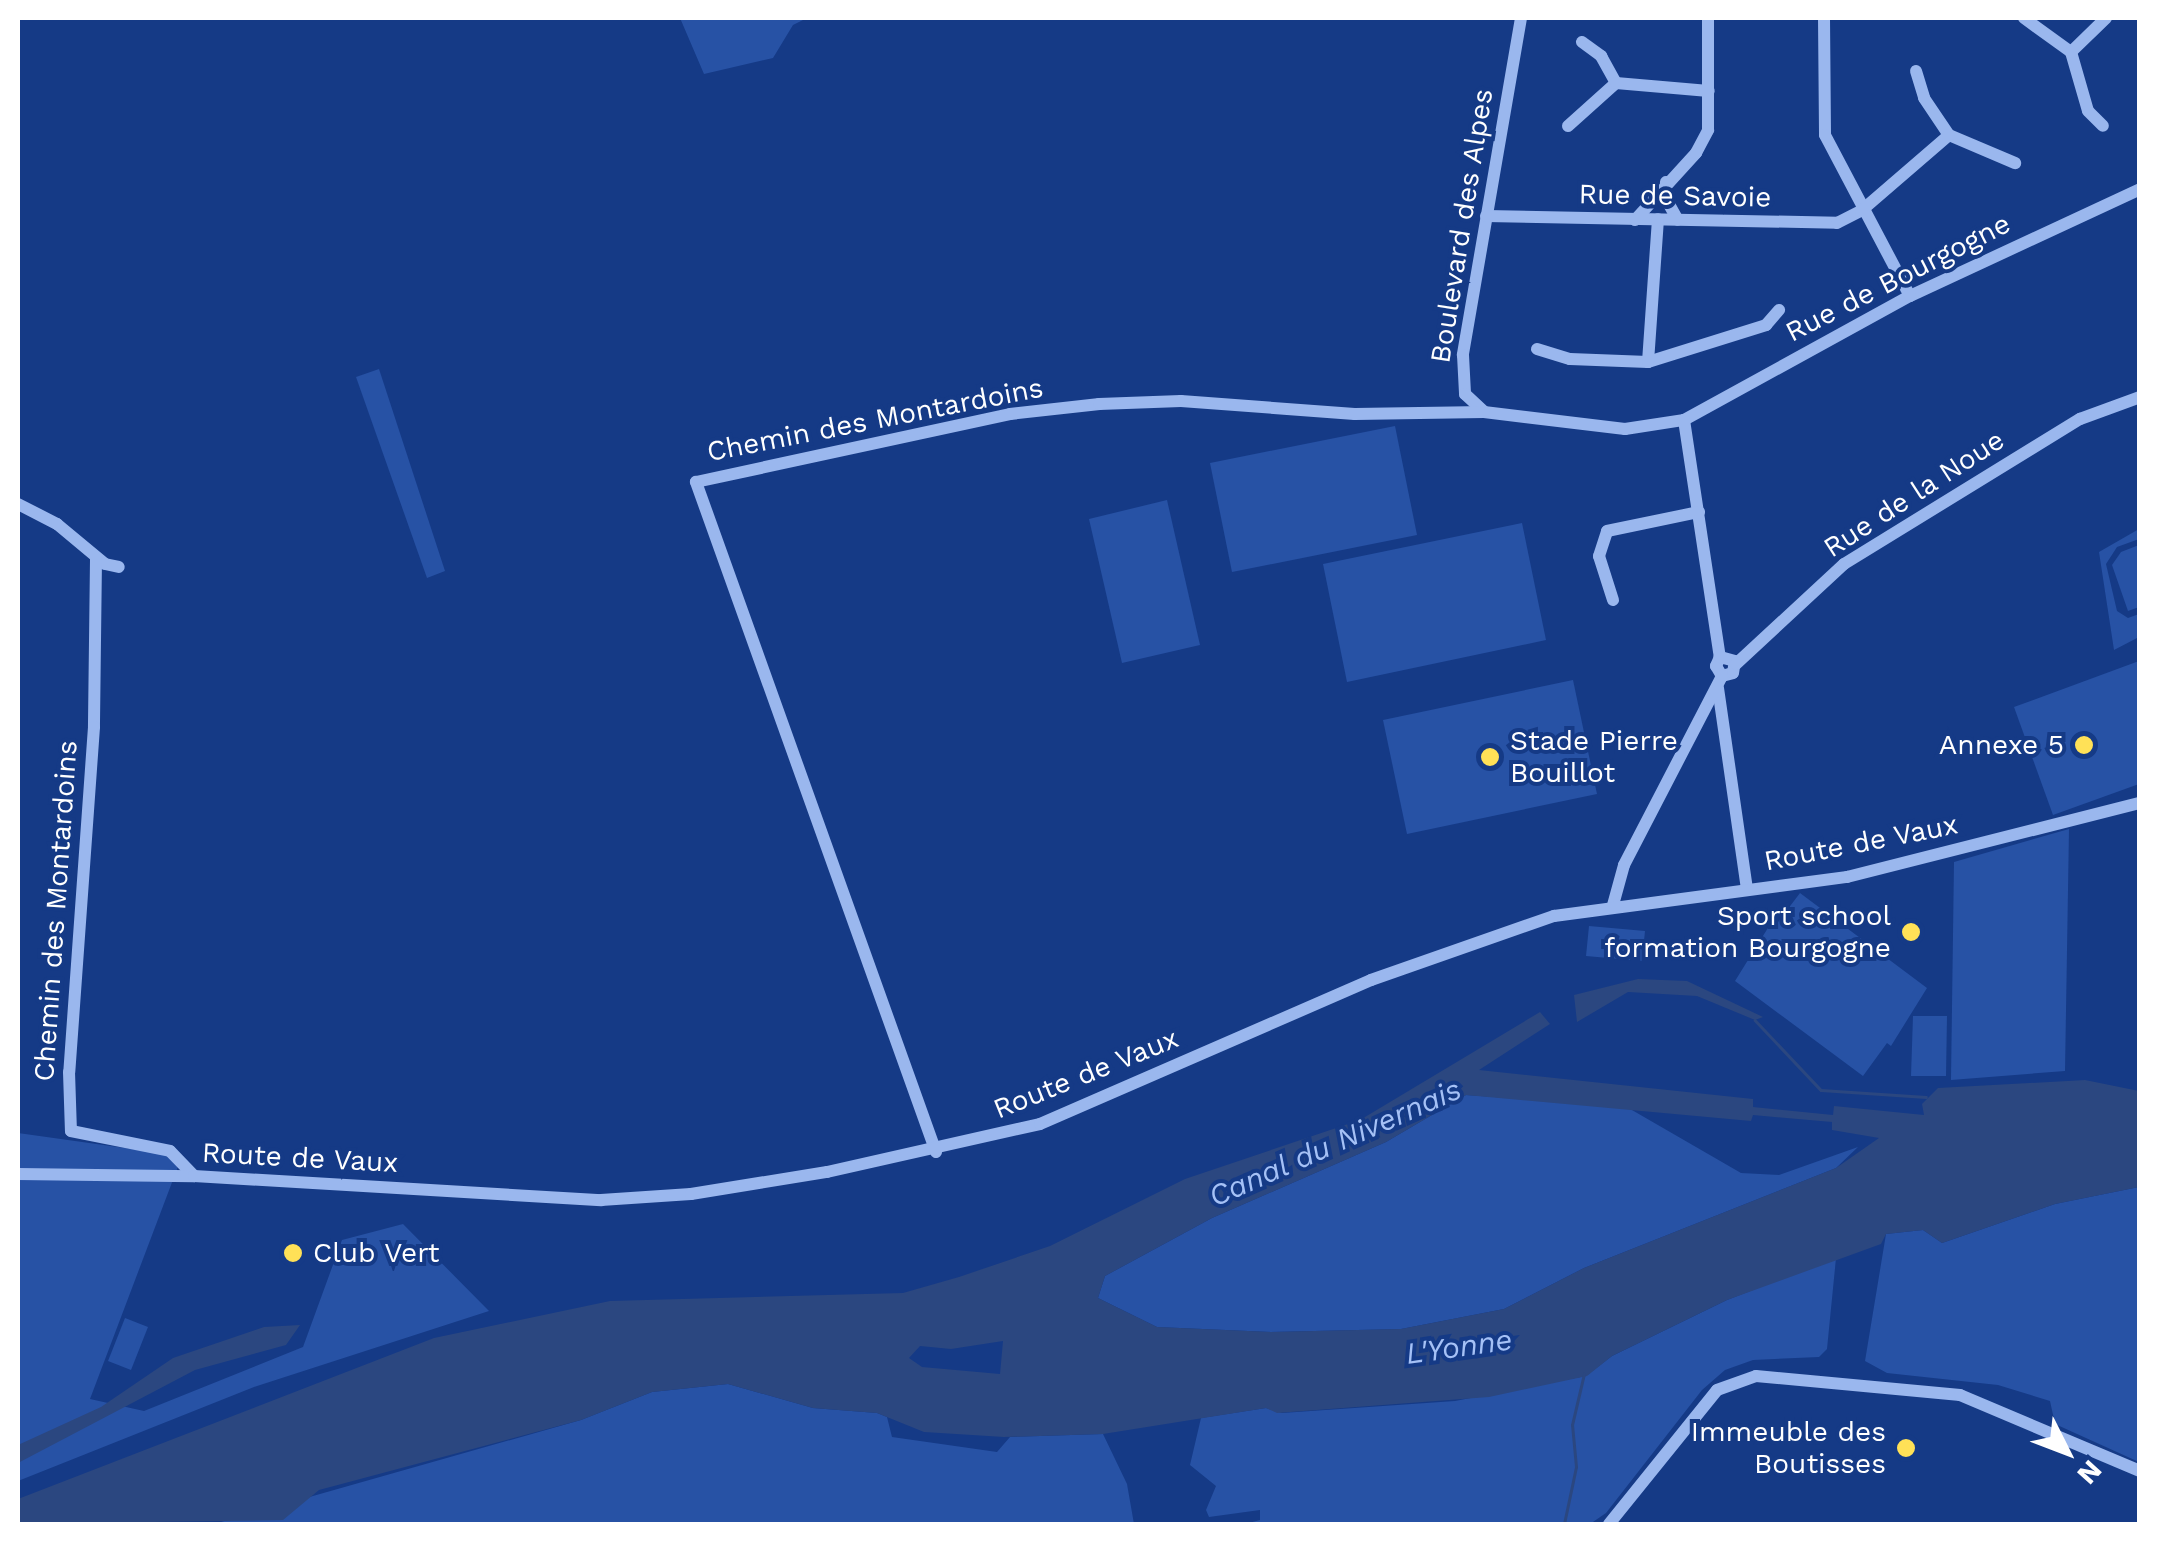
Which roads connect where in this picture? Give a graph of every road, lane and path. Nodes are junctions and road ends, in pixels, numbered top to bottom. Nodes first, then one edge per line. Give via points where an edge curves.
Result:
1 (1521, 18) edge
2 (1708, 18) edge
3 (1824, 18) edge
4 (2024, 18) edge
5 (2106, 18) edge
6 (1582, 42) dead end
7 (2071, 52) junction
8 (1916, 71) dead end
9 (1616, 82) junction
10 (1710, 90) junction
11 (1568, 126) dead end
12 (2103, 126) dead end
13 (1949, 135) junction
14 (2015, 162) dead end
15 (1666, 182) junction
16 (2140, 189) edge
17 (1861, 211) junction
18 (1486, 216) junction
19 (1658, 219) junction
20 (1635, 220) junction
21 (1678, 220) junction
22 (1910, 296) junction
23 (1779, 310) dead end
24 (1537, 349) dead end
25 (1648, 362) junction
26 (2140, 397) edge
27 (1484, 412) junction
28 (1684, 420) junction
29 (18, 504) edge
30 (1699, 512) junction
31 (96, 559) junction
32 (120, 568) dead end
33 (1613, 600) dead end
34 (1720, 658) junction
35 (1736, 664) junction
36 (1720, 682) junction
37 (2140, 803) edge
38 (1747, 890) junction
39 (1612, 905) junction
40 (936, 1152) junction
41 (18, 1174) edge
42 (194, 1176) junction
43 (2140, 1471) edge
44 (1609, 1524) edge

1 - 18 street, Boulevard des Alpes
2 - 10 street
3 - 17 street via 1825,135
4 - 7 street
5 - 7 street
6 - 9 street via 1601,56
7 - 12 street via 2084,102
8 - 13 street via 1924,98
9 - 10 street
9 - 11 street
10 - 15 street via 1703,144
13 - 14 street
13 - 17 street
15 - 20 street
15 - 21 street
16 - 22 street, Rue de Bourgogne
17 - 21 street, Rue de Savoie via 1837,223
17 - 22 street
18 - 20 street, Rue de Savoie
18 - 27 street, Boulevard des Alpes via 1462,355 1465,394
19 - 20 street, Rue de Savoie
19 - 21 street, Rue de Savoie
19 - 25 street
22 - 28 street, Rue de Bourgogne
23 - 25 street via 1766,324
24 - 25 street via 1570,359
26 - 35 street, Rue de la Noue via 2080,419 1844,564
27 - 28 street via 1625,429
27 - 40 street, Chemin des Montardoins via 1100,404 1010,414 696,482
28 - 30 street
29 - 31 street via 57,524
30 - 33 street via 1607,531 1598,556
30 - 34 street
31 - 32 street
31 - 42 street, Chemin des Montardoins via 94,727 69,1072 71,1131 170,1151
34 - 35 street
34 - 36 street
35 - 36 street, Rue de la Noue
36 - 38 street
36 - 39 street via 1624,865
37 - 38 street, Route de Vaux via 1890,869
38 - 39 street, Route de Vaux
39 - 40 street, Route de Vaux via 1538,920 1444,953 1054,1119
40 - 42 street, Route de Vaux via 632,1199
41 - 42 street, Route de Vaux
43 - 44 street via 1960,1395 1756,1376 1718,1390

